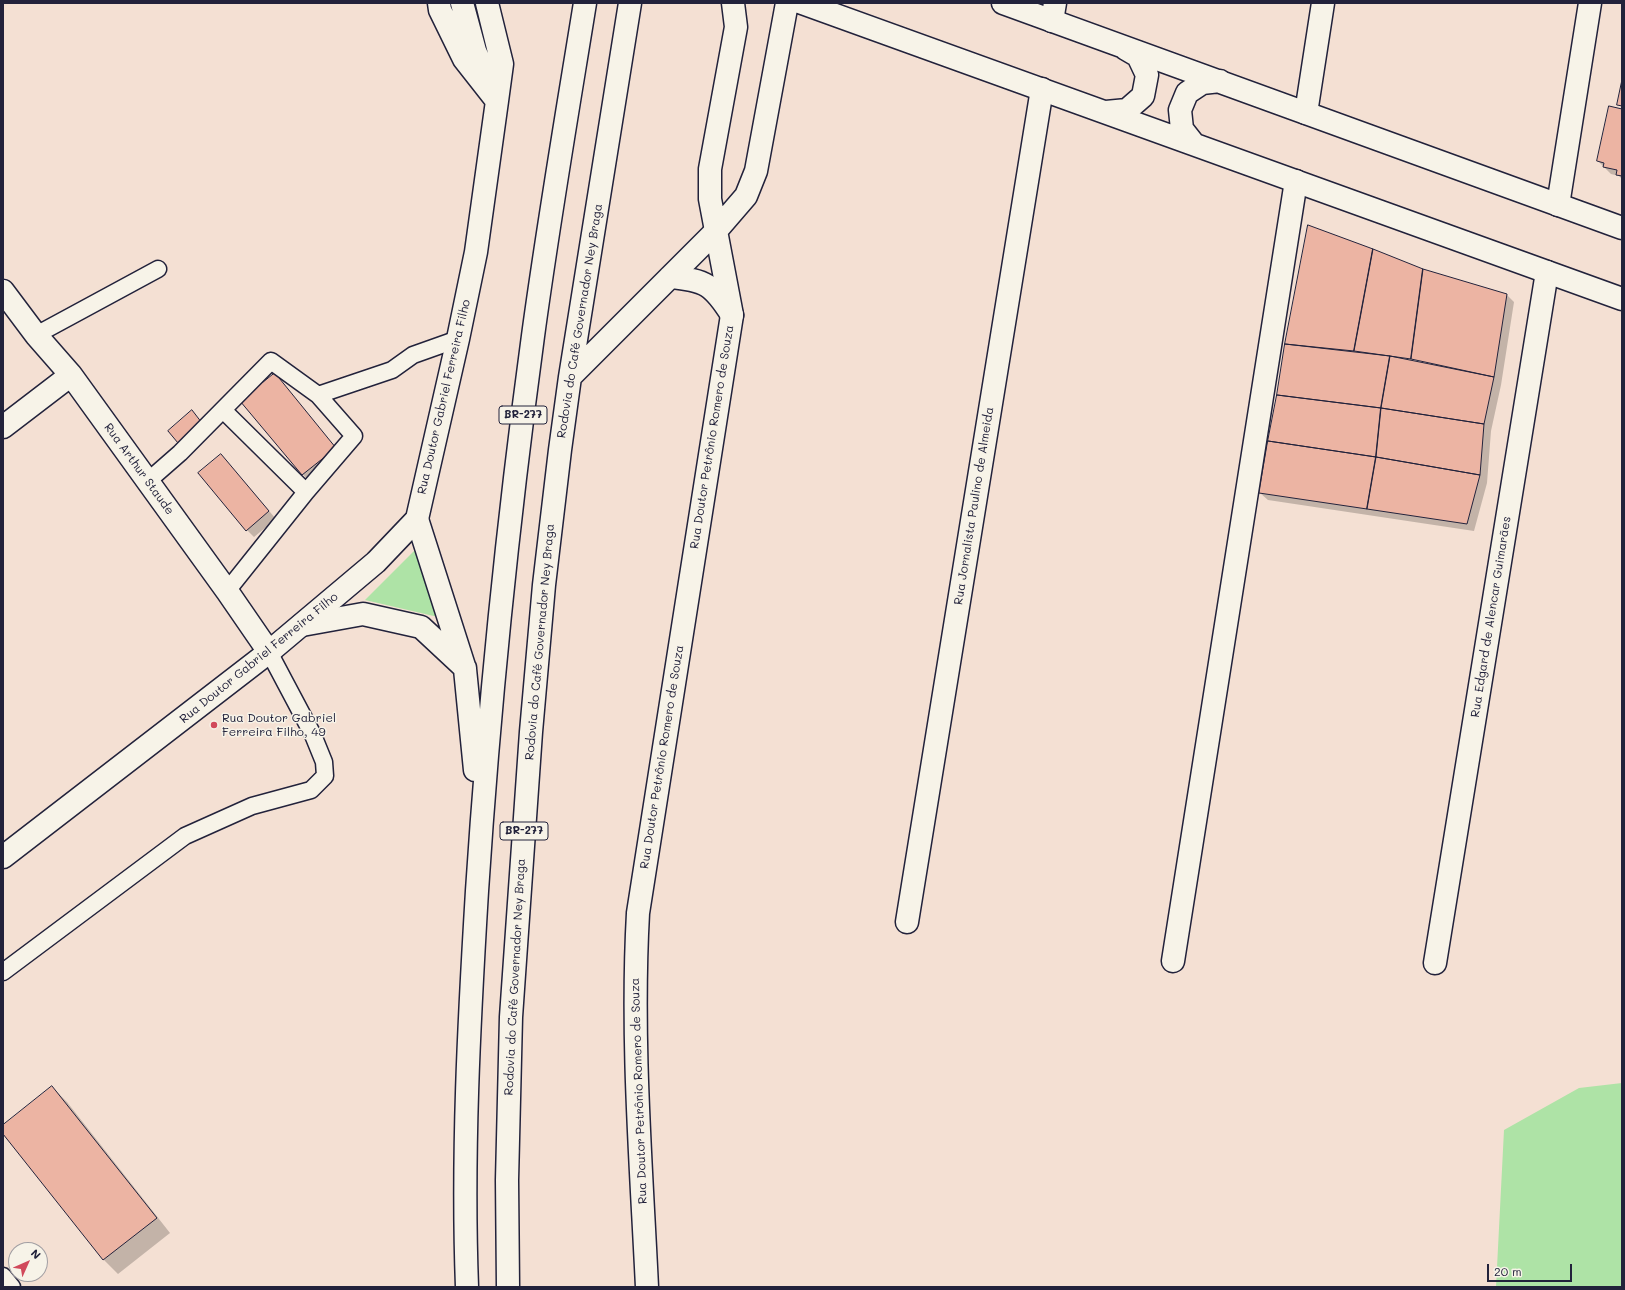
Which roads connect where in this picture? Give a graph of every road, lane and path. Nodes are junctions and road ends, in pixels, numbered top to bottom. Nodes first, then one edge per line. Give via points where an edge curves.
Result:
1 (439, 3) edge
2 (462, 3) edge
3 (487, 3) edge
4 (585, 3) edge
5 (630, 3) edge
6 (733, 3) edge
7 (787, 3) edge
8 (802, 3) edge
9 (1003, 3) edge
10 (1323, 3) edge
11 (1590, 3) edge
12 (1054, 12) edge
13 (1120, 45) junction
14 (1220, 81) junction
15 (1042, 89) junction
16 (497, 102) junction
17 (1106, 112) junction
18 (1306, 113) junction
19 (1193, 143) junction
20 (1296, 181) junction
21 (1558, 204) junction
22 (1622, 228) edge
23 (715, 232) junction
24 (158, 269) dead end
25 (1547, 272) junction
26 (670, 277) junction
27 (3, 291) edge
28 (1622, 299) edge
29 (732, 315) junction
30 (36, 335) junction
31 (458, 339) junction
32 (71, 375) junction
33 (570, 377) junction
34 (318, 395) junction
35 (223, 410) junction
36 (3, 427) edge
37 (148, 481) junction
38 (306, 492) junction
39 (417, 519) junction
40 (227, 590) junction
41 (302, 625) junction
42 (269, 652) junction
43 (465, 669) junction
44 (481, 829) junction
45 (3, 857) edge
46 (907, 922) dead end
47 (1173, 961) dead end
48 (1435, 963) dead end
49 (3, 972) edge
50 (3, 1276) edge
51 (12, 1287) edge
52 (467, 1287) edge
53 (508, 1287) edge
54 (647, 1287) edge

1 - 16 main road via 464,59
2 - 16 main road via 475,51
3 - 16 main road, Rua Doutor Gabriel Ferreira Filho via 502,64
4 - 44 main road, BR-277 via 533,333 514,480
5 - 33 main road, Rodovia do Café Governador Ney Braga / BR-277
6 - 23 main road, Rua Doutor Petrônio Romero de Souza via 736,27 710,169 710,199
7 - 23 main road via 756,171 746,196
8 - 15 main road
9 - 12 main road
10 - 18 main road
11 - 21 main road
12 - 13 main road
13 - 14 main road
13 - 17 main road via 1138,56 1147,75 1143,96 1127,110
14 - 18 main road
14 - 19 main road via 1202,83 1187,93 1180,110 1182,129
15 - 17 main road
15 - 46 main road, Rua Jornalista Paulino de Almeida
16 - 31 main road, Rua Doutor Gabriel Ferreira Filho via 476,252
17 - 19 main road
18 - 21 main road
19 - 20 main road
20 - 25 main road
20 - 47 main road
21 - 22 main road
23 - 26 main road
23 - 29 main road, Rua Doutor Petrônio Romero de Souza
24 - 30 lane
25 - 28 main road
25 - 48 main road, Rua Edgard de Alencar Guimarães
26 - 29 main road via 692,279 704,284 719,295
26 - 33 main road
27 - 30 main road, Rua Arthur Staude
29 - 54 main road, Rua Doutor Petrônio Romero de Souza via 638,913 635,1022
30 - 32 main road, Rua Arthur Staude
31 - 34 lane via 413,355 392,370
31 - 39 main road, Rua Doutor Gabriel Ferreira Filho
32 - 36 main road
32 - 37 main road, Rua Arthur Staude
33 - 53 main road, Rodovia do Café Governador Ney Braga / BR-277 via 544,585 518,910 508,1099
34 - 35 lane via 271,361
34 - 38 lane via 354,436
35 - 37 lane
35 - 38 lane
37 - 40 main road, Rua Arthur Staude
38 - 40 lane
39 - 41 main road, Rua Doutor Gabriel Ferreira Filho via 376,562
39 - 43 main road
40 - 42 main road, Rua Arthur Staude
41 - 42 main road, Rua Doutor Gabriel Ferreira Filho
41 - 43 main road via 363,614 421,627
42 - 45 main road, Rua Doutor Gabriel Ferreira Filho
42 - 49 lane via 313,735 324,762 325,776 311,790 252,806 185,836
43 - 44 main road
44 - 52 main road, BR-277 via 468,1054
50 - 51 lane

